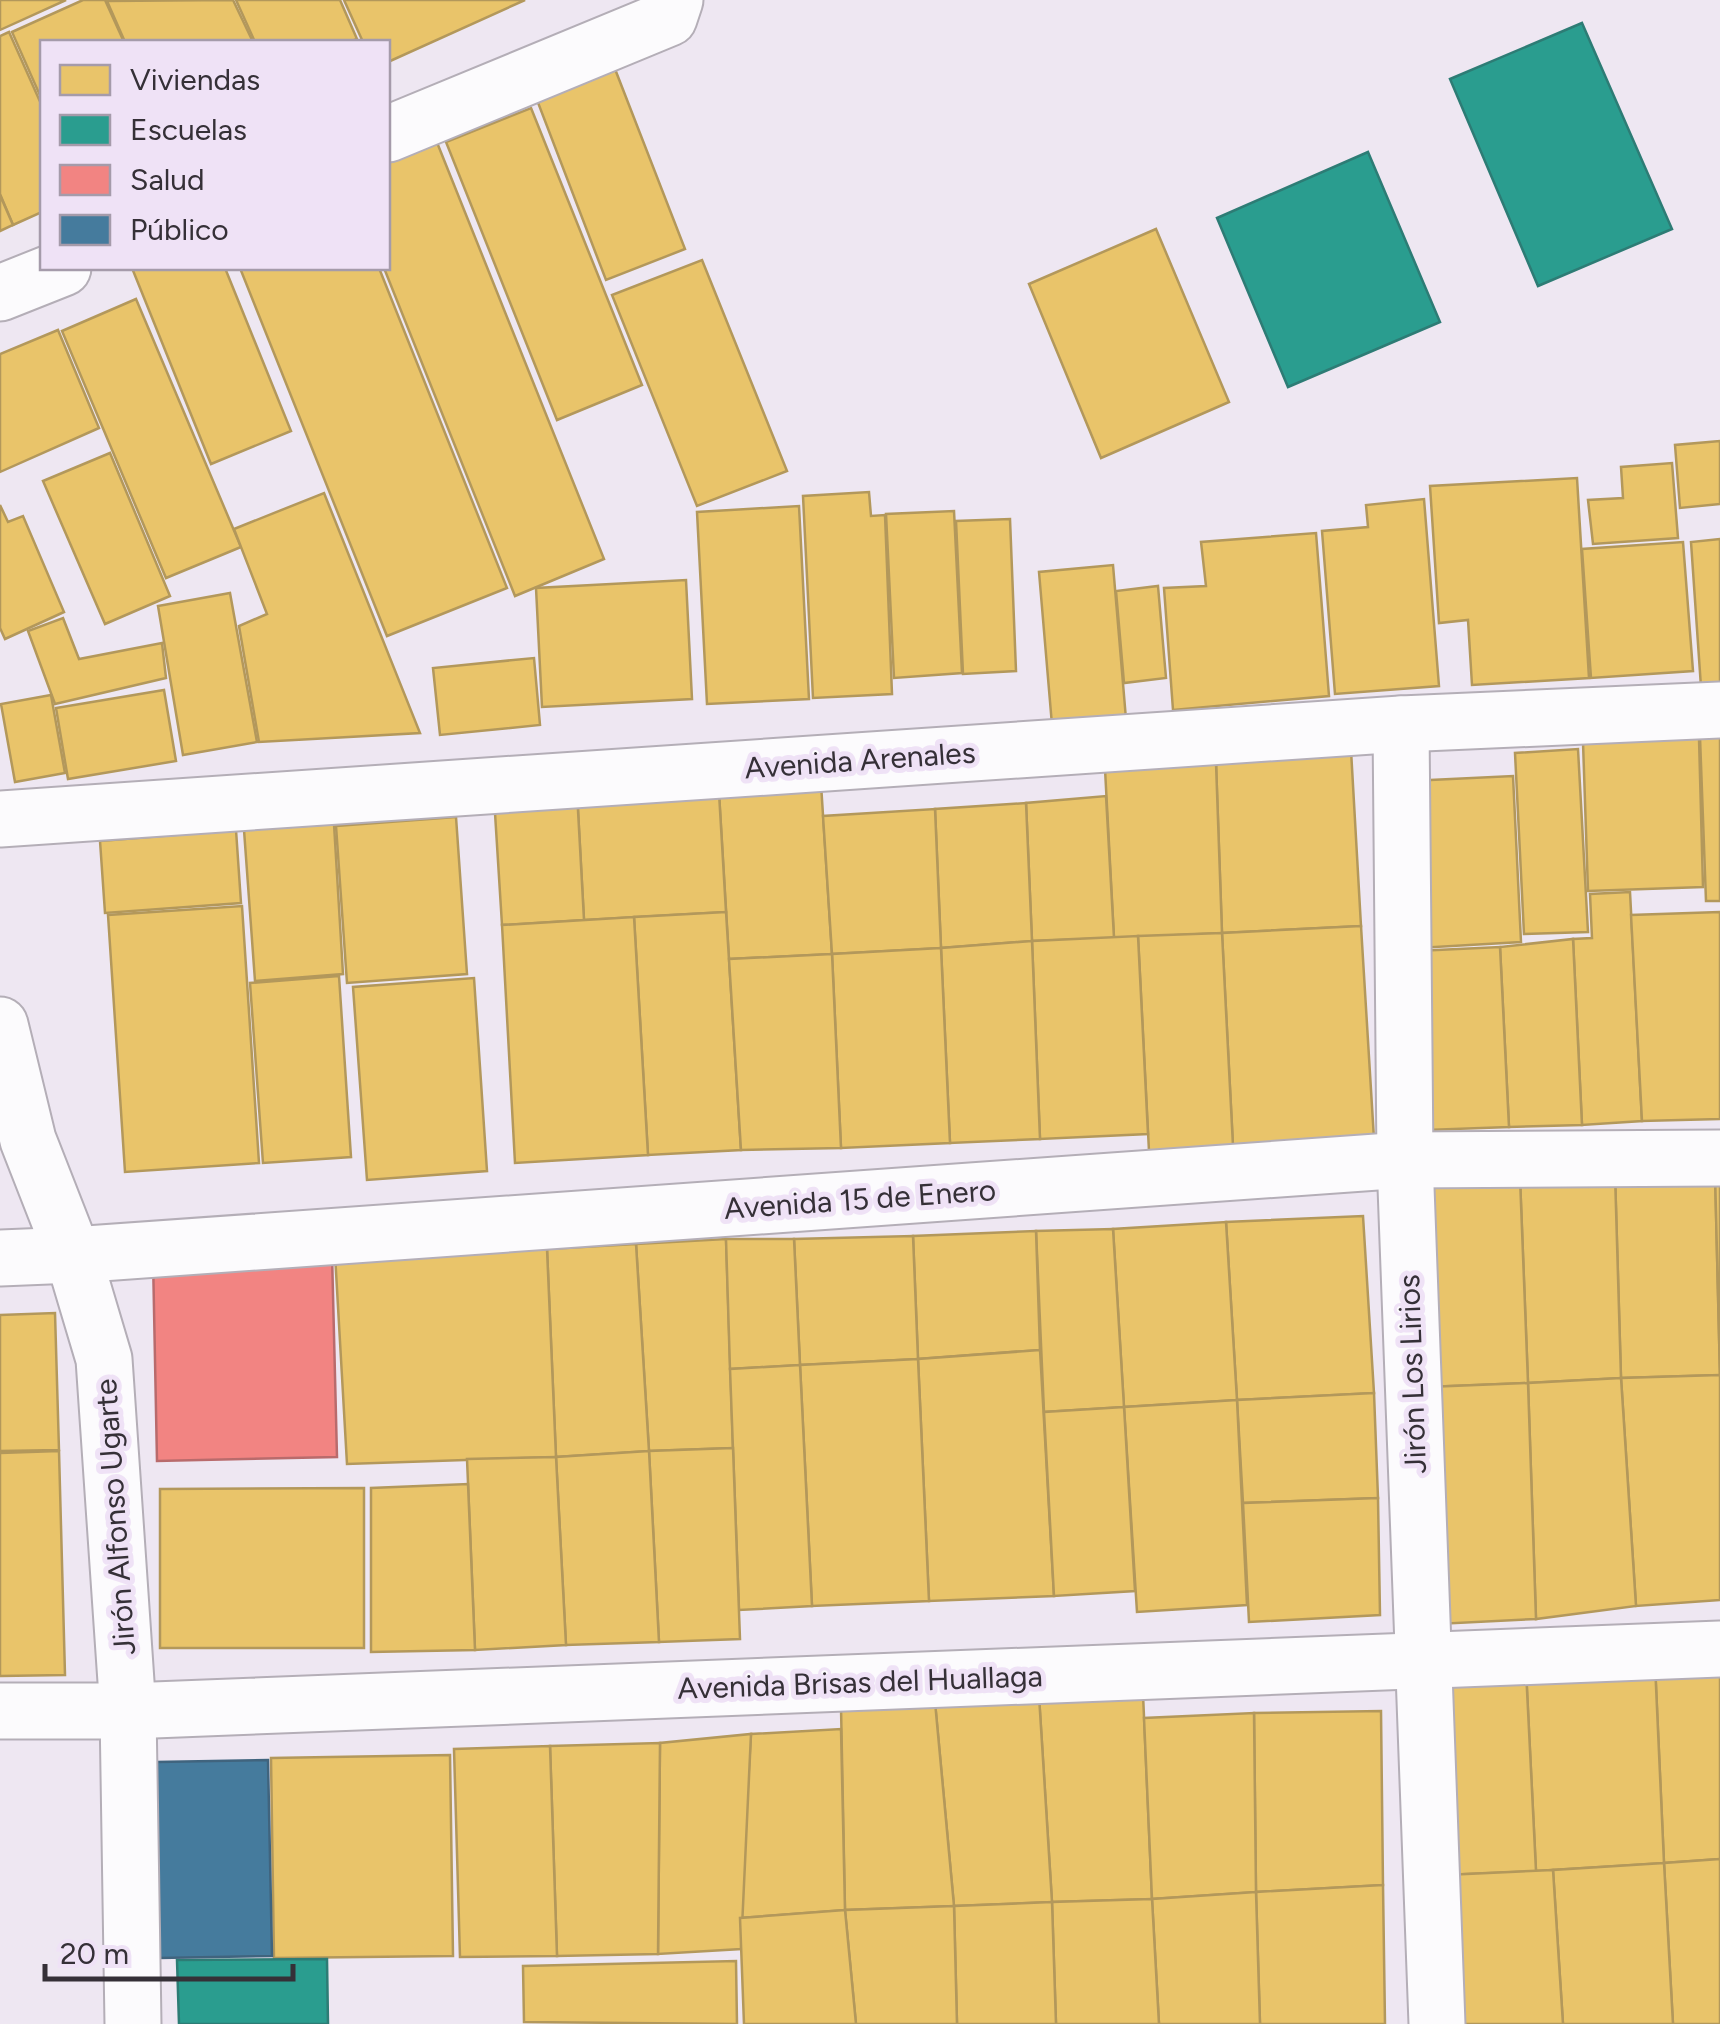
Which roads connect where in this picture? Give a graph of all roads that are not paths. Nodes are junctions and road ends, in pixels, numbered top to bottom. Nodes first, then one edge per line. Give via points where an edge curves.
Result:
1 (675, 0) edge
2 (390, 133) edge
3 (58, 270) edge
4 (0, 293) edge
5 (1720, 710) edge
6 (1401, 724) junction
7 (0, 819) edge
8 (0, 1025) edge
9 (1720, 1158) edge
10 (1405, 1160) junction
11 (73, 1256) junction
12 (0, 1258) edge
13 (1720, 1649) edge
14 (1422, 1660) junction
15 (0, 1711) edge
16 (128, 1711) junction
17 (133, 2024) edge
18 (1436, 2024) edge

1 - 2 street via 669,18
3 - 4 street
5 - 6 street, Avenida Arenales
6 - 7 street, Avenida Arenales
6 - 10 street, Jirón Los Lirios
8 - 11 street, Jirón Alfonso Ugarte via 28,1140
9 - 10 street, Avenida 15 de Enero
10 - 11 street, Avenida 15 de Enero
10 - 14 street, Jirón Los Lirios
11 - 12 street, Avenida 15 de Enero
11 - 16 street, Jirón Alfonso Ugarte via 104,1359
13 - 14 street, Avenida Brisas del Huallaga
14 - 16 street, Avenida Brisas del Huallaga
14 - 18 street, Jirón Los Lirios
15 - 16 street, Avenida Brisas del Huallaga
16 - 17 street, Jirón Alfonso Ugarte

